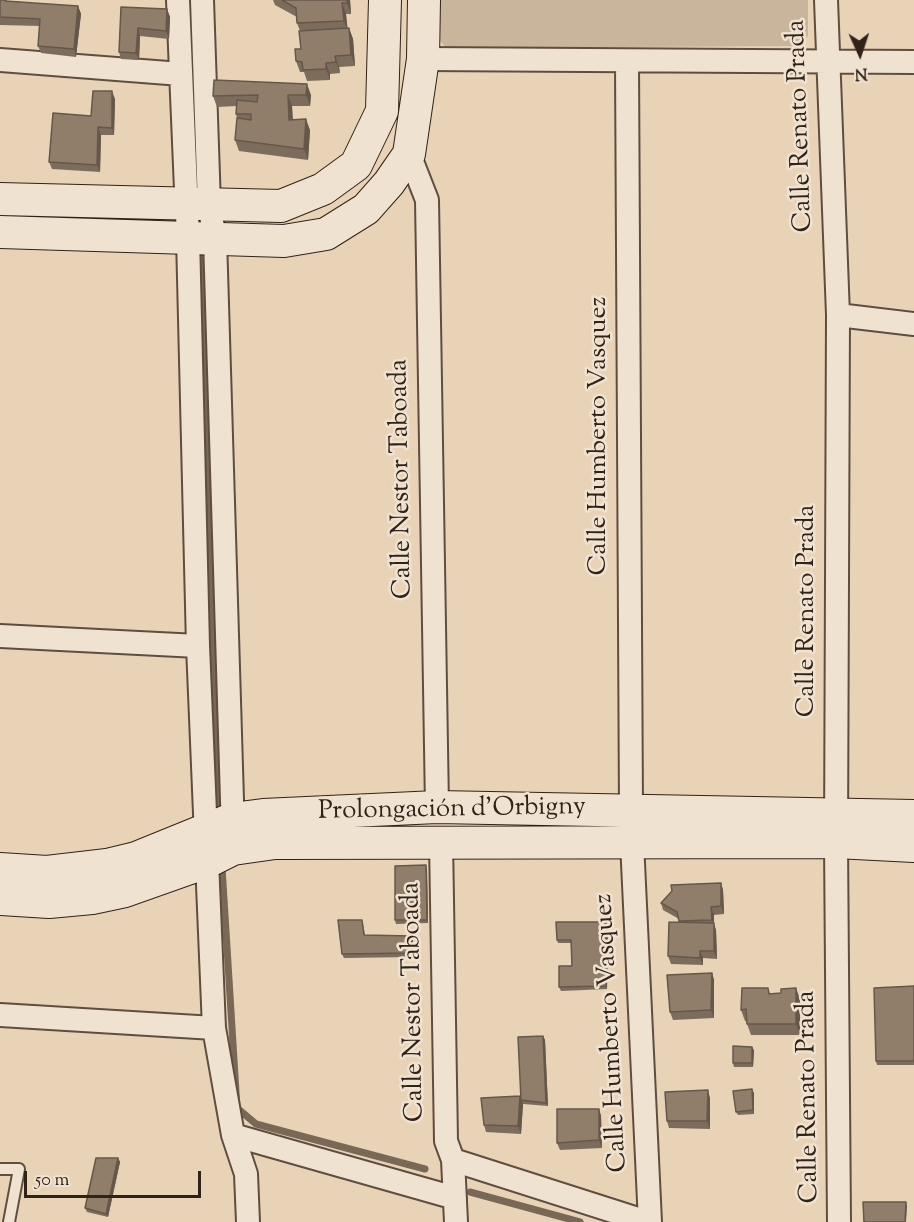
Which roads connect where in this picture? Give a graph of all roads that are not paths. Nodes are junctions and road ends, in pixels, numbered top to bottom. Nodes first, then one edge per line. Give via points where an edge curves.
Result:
1 (178, 0) edge
2 (202, 0) edge
3 (385, 0) edge
4 (424, 0) edge
5 (826, 0) edge
6 (423, 59) junction
7 (0, 60) edge
8 (627, 62) junction
9 (828, 62) junction
10 (914, 62) edge
11 (181, 74) junction
12 (410, 153) junction
13 (0, 199) edge
14 (197, 205) junction
15 (0, 232) edge
16 (201, 237) junction
17 (838, 315) junction
18 (914, 324) edge
19 (0, 636) edge
20 (198, 646) junction
21 (437, 807) junction
22 (631, 810) junction
23 (914, 816) edge
24 (836, 827) junction
25 (220, 840) junction
26 (441, 841) junction
27 (632, 842) junction
28 (914, 846) edge
29 (0, 869) edge
30 (0, 899) edge
31 (0, 1015) edge
32 (214, 1028) junction
33 (233, 1135) junction
34 (453, 1160) junction
35 (0, 1169) edge
36 (455, 1198) junction
37 (9, 1222) edge
38 (248, 1222) edge
39 (456, 1222) edge
40 (648, 1222) edge
41 (839, 1222) edge

1 - 11 street
2 - 14 street
3 - 14 main road via 382,111 356,165 323,189 281,206
4 - 6 main road
5 - 9 street, Calle Renato Prada
6 - 8 street
6 - 12 main road
7 - 11 street
8 - 9 street
8 - 22 street, Calle Humberto Vasquez
9 - 10 street
9 - 17 street, Calle Renato Prada
11 - 14 street
12 - 16 main road via 366,209 326,234 284,241
12 - 21 street, Calle Nestor Taboada via 427,200
13 - 14 main road
14 - 16 street
15 - 16 main road
16 - 20 street
16 - 25 street
17 - 18 street
17 - 24 street, Calle Renato Prada
19 - 20 street
20 - 25 street
21 - 22 main road, Prolongación d'Orbigny
21 - 25 main road, Prolongación d'Orbigny via 264,815
22 - 24 main road, Prolongación d'Orbigny
23 - 24 main road, Prolongación d'Orbigny
24 - 27 main road, Prolongación d'Orbigny
24 - 28 main road, Prolongación d'Orbigny
24 - 41 street, Calle Renato Prada
25 - 26 main road, Prolongación d'Orbigny
25 - 29 main road, Prolongación d'Orbigny via 107,865 47,872
25 - 30 main road, Prolongación d'Orbigny via 124,891 49,902
25 - 32 street
26 - 27 main road, Prolongación d'Orbigny
26 - 34 street, Calle Nestor Taboada via 446,1141
27 - 40 street, Calle Humberto Vasquez
31 - 32 street
32 - 33 street
33 - 36 street
33 - 38 street via 246,1174
34 - 36 street, Calle Nestor Taboada
34 - 40 street
35 - 37 lane via 19,1169
36 - 39 street, Calle Nestor Taboada

